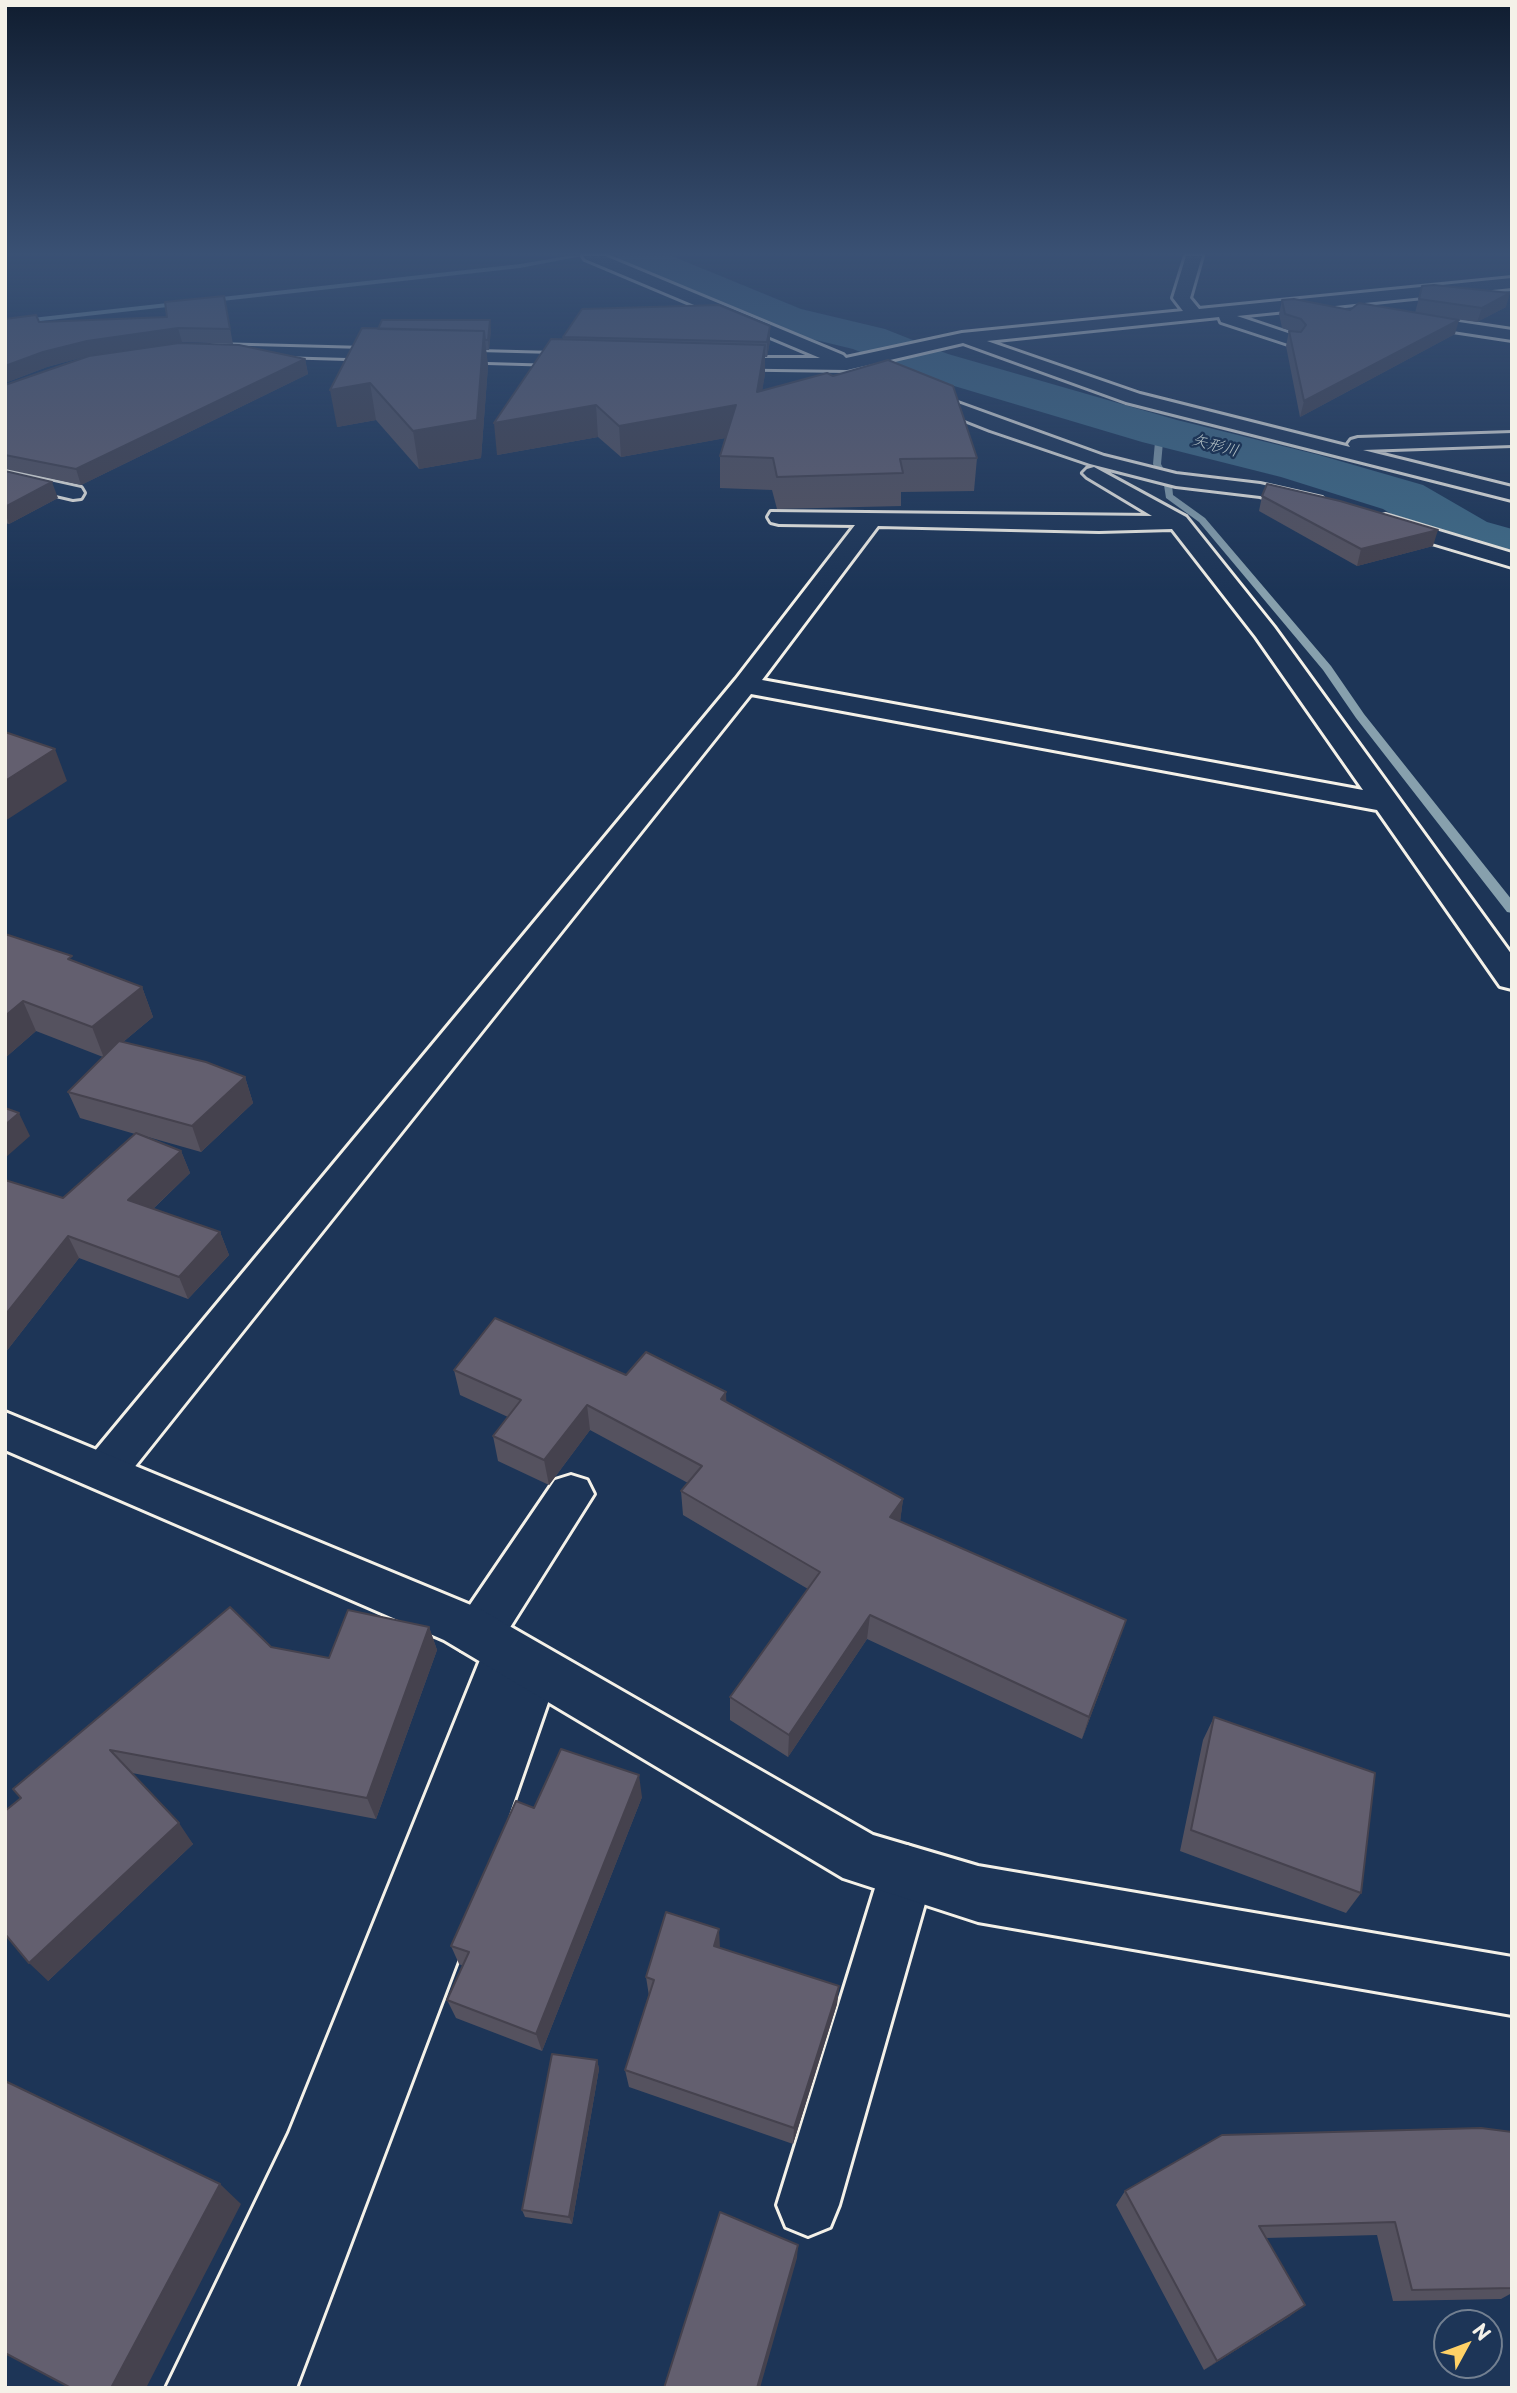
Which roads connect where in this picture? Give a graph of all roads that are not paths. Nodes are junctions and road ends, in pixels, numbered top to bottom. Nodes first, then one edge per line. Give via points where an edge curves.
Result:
1 (863, 368) edge
2 (1045, 368) edge
3 (1028, 437) junction
4 (1512, 439) edge
5 (1314, 445) junction
6 (5, 477) edge
7 (73, 493) dead end
8 (1512, 494) edge
9 (1331, 507) edge
10 (1366, 516) edge
11 (779, 517) edge
12 (872, 518) junction
13 (1178, 522) junction
14 (1512, 560) edge
15 (746, 685) junction
16 (1390, 804) junction
17 (1512, 979) edge
18 (5, 1430) edge
19 (105, 1471) junction
20 (571, 1494) dead end
21 (507, 1651) junction
22 (907, 1872) junction
23 (1512, 1986) edge
24 (808, 2205) dead end
25 (200, 2388) edge
26 (262, 2388) edge

1 - 3 street
2 - 5 street via 1133,398
3 - 9 street via 1177,480 1260,490
3 - 13 street
4 - 5 street
5 - 8 street
6 - 7 street
10 - 14 street
11 - 12 street
12 - 13 street
12 - 15 street
13 - 16 street
15 - 16 street
15 - 19 street
16 - 17 street
18 - 19 street
19 - 21 street
20 - 21 street
21 - 22 street via 862,1859
21 - 25 street via 312,2152
21 - 26 street via 444,1922
22 - 23 street via 978,1894
22 - 24 street

